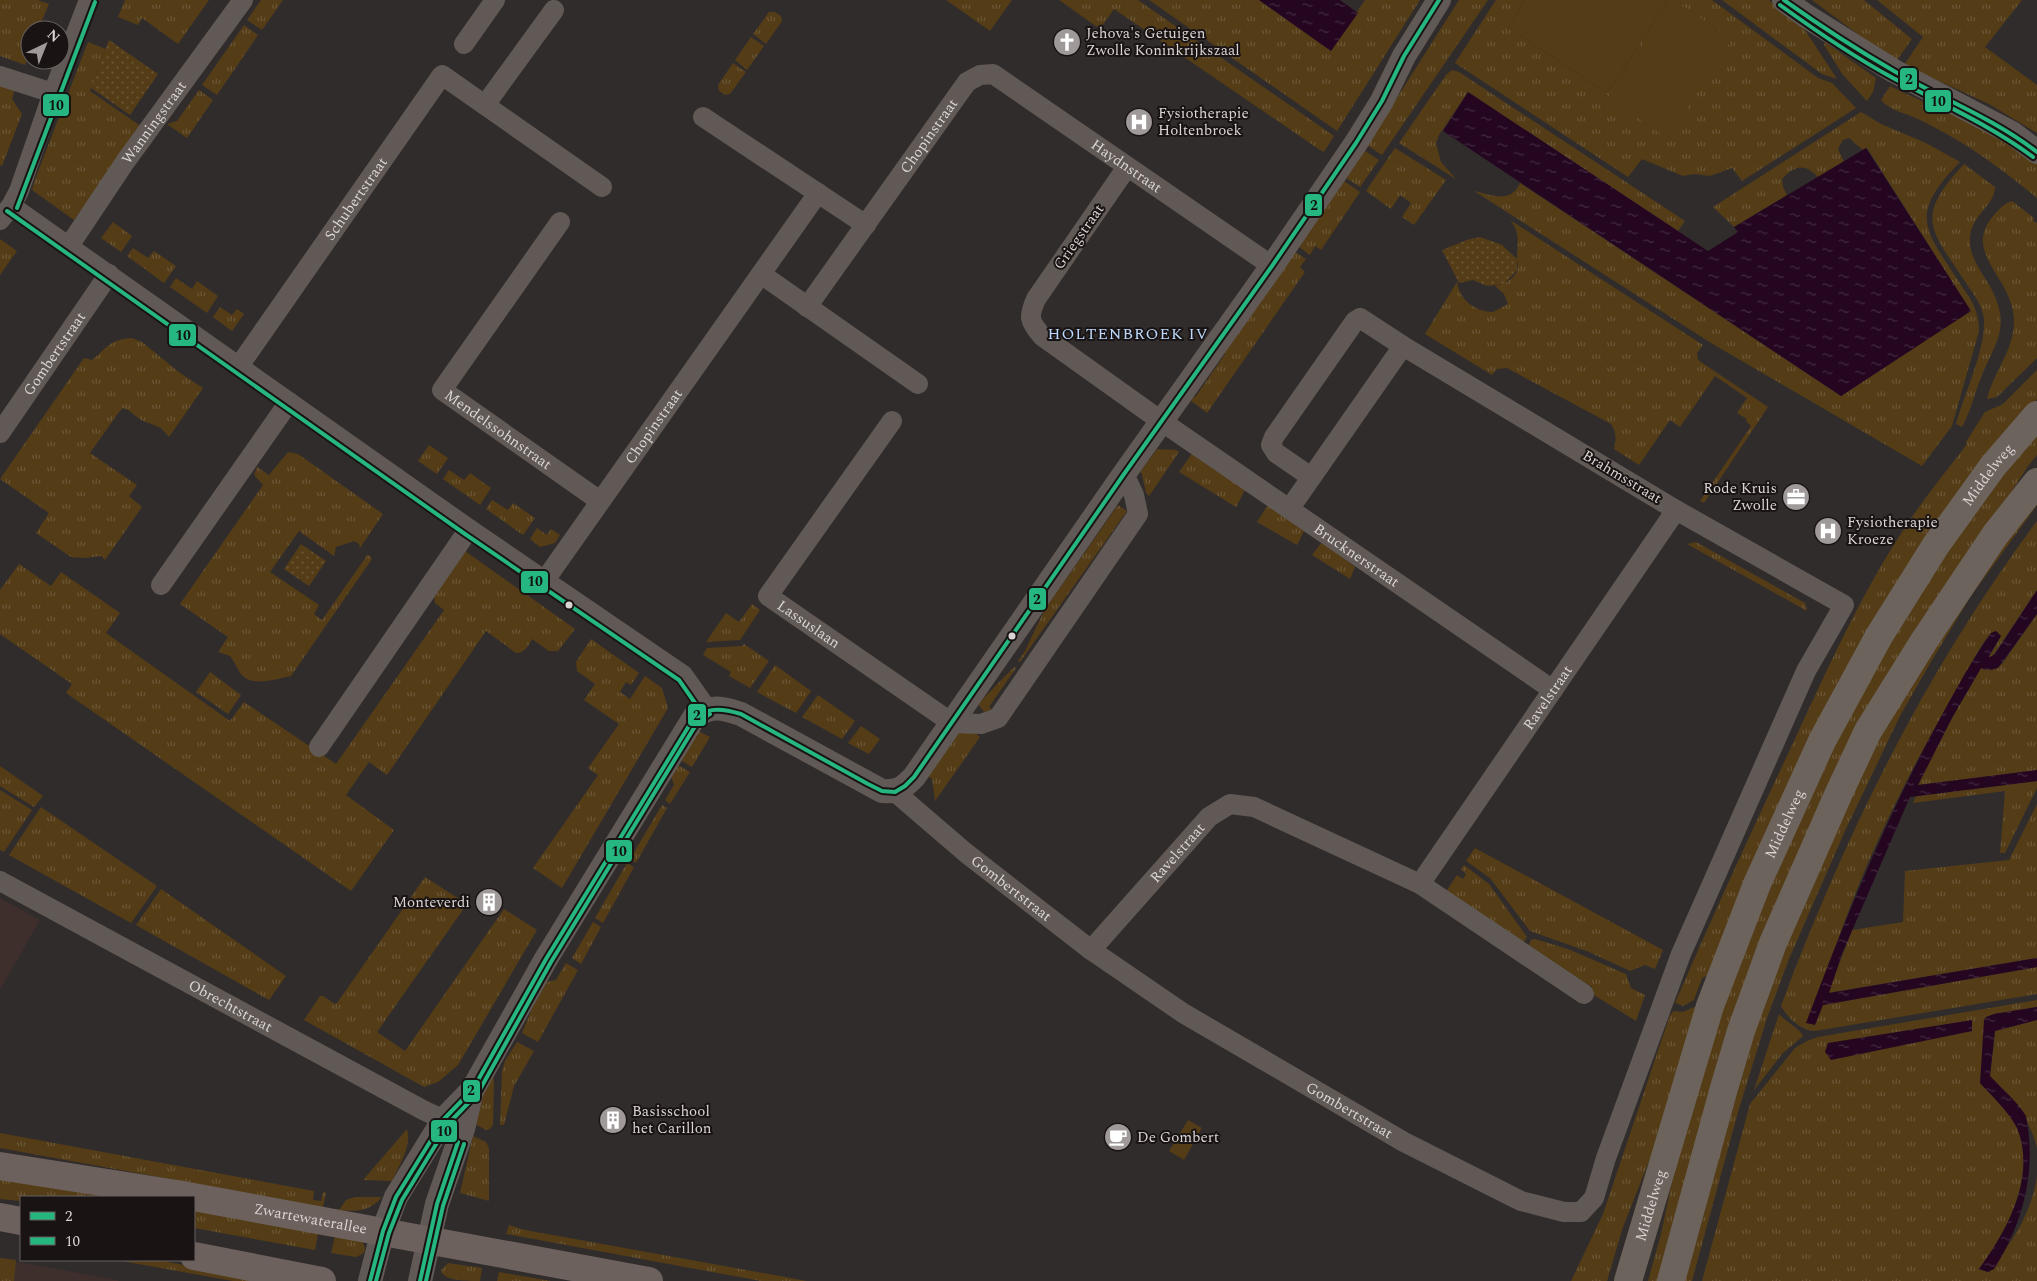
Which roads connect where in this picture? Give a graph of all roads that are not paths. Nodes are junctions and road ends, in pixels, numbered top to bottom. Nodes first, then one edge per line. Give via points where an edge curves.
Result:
1 (89, 0) edge
2 (243, 0) edge
3 (495, 0) edge
4 (1440, 0) edge
5 (1784, 0) edge
6 (554, 10) dead end
7 (464, 44) dead end
8 (980, 75) joint
9 (0, 76) edge
10 (53, 93) junction
11 (485, 105) junction
12 (703, 117) dead end
13 (2037, 152) edge
14 (1127, 167) junction
15 (602, 187) dead end
16 (818, 193) junction
17 (6, 213) edge
18 (560, 222) dead end
19 (866, 225) junction
20 (69, 246) junction
21 (1272, 266) junction
22 (109, 274) junction
23 (761, 274) junction
24 (807, 307) junction
25 (1402, 346) junction
26 (239, 366) junction
27 (918, 384) dead end
28 (289, 402) junction
29 (2037, 415) edge
30 (892, 421) dead end
31 (1161, 421) junction
32 (0, 433) edge
33 (1124, 474) junction
34 (1311, 477) junction
35 (2037, 482) edge
36 (600, 501) junction
37 (1290, 508) junction
38 (1676, 510) junction
39 (469, 529) junction
40 (545, 580) junction
41 (161, 585) dead end
42 (1553, 690) junction
43 (707, 709) junction
44 (952, 722) junction
45 (318, 747) dead end
46 (896, 792) junction
47 (0, 881) edge
48 (1420, 884) junction
49 (1091, 950) junction
50 (1584, 994) dead end
51 (453, 1124) junction
52 (0, 1166) edge
53 (188, 1196) edge
54 (195, 1197) edge
55 (1581, 1212) joint
56 (0, 1217) edge
57 (20, 1222) edge
58 (383, 1231) junction
59 (430, 1240) junction
60 (195, 1256) edge
61 (322, 1281) edge
62 (370, 1281) edge
63 (420, 1281) edge
64 (649, 1281) edge
65 (1628, 1281) edge
66 (1671, 1281) edge

1 - 10 street
2 - 20 street, Wanningstraat via 125,162
3 - 7 street
4 - 21 street via 1404,56 1382,102
5 - 13 street via 1894,71 2012,132
6 - 11 street
8 - 14 street, Haydnstraat via 993,74
8 - 19 street, Chopinstraat via 968,82
9 - 10 street
10 - 17 street via 19,191
11 - 15 street, Schubertstraat
11 - 26 street, Schubertstraat via 442,75
12 - 16 street
14 - 21 street, Haydnstraat
14 - 31 street, Griegstraat via 1036,299 1030,313 1032,325 1042,336
16 - 19 street
16 - 23 street, Chopinstraat
17 - 20 street
18 - 36 street, Mendelssohnstraat via 442,390
19 - 24 street, Chopinstraat
20 - 22 street
21 - 31 street
22 - 26 street
22 - 32 street, Gombertstraat
23 - 24 street
23 - 36 street, Chopinstraat
24 - 27 street
25 - 34 street
25 - 34 street, Brahmsstraat via 1367,321 1360,318 1355,321 1271,445 1276,453
25 - 38 street, Brahmsstraat
26 - 28 street
28 - 39 street
28 - 41 street
29 - 65 main road, Middelweg via 1993,466 1926,561 1879,636 1818,749 1757,884 1710,1006
30 - 44 street, Lassuslaan via 768,596
31 - 33 street
31 - 37 street, Brucknerstraat
33 - 44 street
33 - 44 street via 1134,495 1138,514 998,718 981,724
34 - 37 street
35 - 66 main road via 1995,535 1924,641 1868,731 1838,795 1783,920 1744,1023
36 - 40 street, Chopinstraat
37 - 42 street, Brucknerstraat
38 - 42 street, Ravelstraat
38 - 55 street, Brahmsstraat via 1844,605 1806,671 1681,954 1594,1198
39 - 40 street
39 - 45 street
40 - 43 street via 683,675
42 - 48 street, Ravelstraat
43 - 46 street, Gombertstraat via 723,708 741,714 868,784 882,791
43 - 51 street via 689,725 546,959
44 - 46 street via 914,777
46 - 49 street, Gombertstraat via 966,853
47 - 51 street, Obrechtstraat
48 - 49 street, Ravelstraat via 1254,807 1230,804 1209,817
48 - 50 street, Ravelstraat
49 - 55 street, Gombertstraat via 1183,1013 1404,1142 1521,1201 1564,1212
51 - 58 street via 396,1197
51 - 59 street
52 - 53 main road, Zwartewaterallee
54 - 58 main road, Zwartewaterallee
56 - 57 main road
58 - 59 main road, Zwartewaterallee
58 - 62 street
59 - 63 street
59 - 64 main road, Zwartewaterallee
60 - 61 main road

